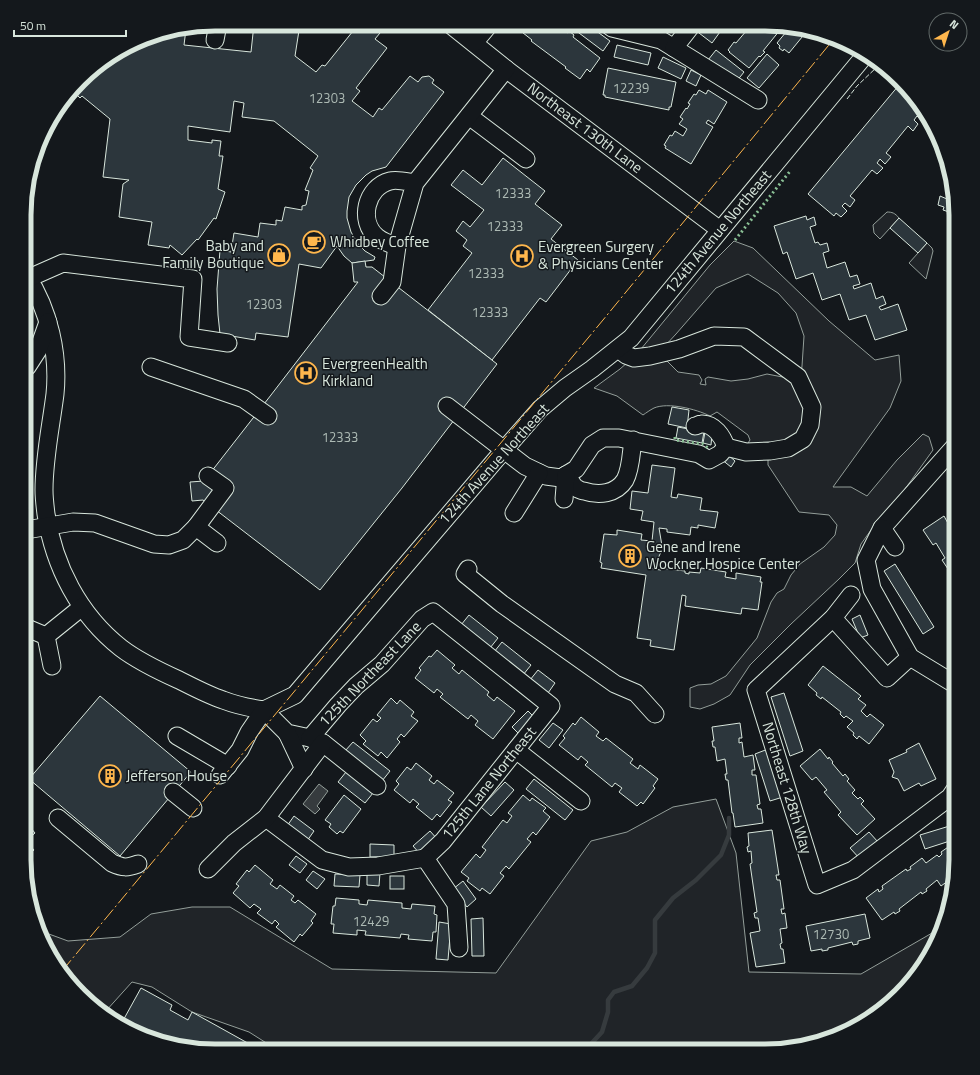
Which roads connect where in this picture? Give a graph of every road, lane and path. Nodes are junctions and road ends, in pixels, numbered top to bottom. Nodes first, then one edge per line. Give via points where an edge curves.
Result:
1 (459, 31) edge
2 (484, 31) edge
3 (624, 31) edge
4 (687, 31) edge
5 (474, 43) junction
6 (674, 48) junction
7 (862, 59) edge
8 (506, 69) junction
9 (758, 100) dead end
10 (469, 116) junction
11 (526, 159) dead end
12 (415, 183) junction
13 (720, 230) junction
14 (397, 246) junction
15 (31, 276) edge
16 (31, 283) edge
17 (381, 296) dead end
18 (48, 322) junction
19 (228, 343) dead end
20 (618, 349) junction
21 (31, 361) edge
22 (151, 367) dead end
23 (447, 406) dead end
24 (268, 416) dead end
25 (695, 426) dead end
26 (633, 440) junction
27 (726, 447) junction
28 (504, 450) junction
29 (949, 453) edge
30 (539, 473) junction
31 (566, 475) junction
32 (208, 476) dead end
33 (564, 499) dead end
34 (514, 513) dead end
35 (48, 526) junction
36 (196, 527) junction
37 (882, 528) junction
38 (31, 529) edge
39 (217, 544) dead end
40 (895, 547) dead end
41 (468, 569) dead end
42 (851, 595) dead end
43 (82, 607) junction
44 (834, 618) junction
45 (31, 630) edge
46 (46, 636) junction
47 (910, 657) junction
48 (52, 666) dead end
49 (949, 681) edge
50 (551, 706) joint
51 (264, 710) junction
52 (655, 714) dead end
53 (287, 733) junction
54 (177, 736) dead end
55 (316, 740) junction
56 (516, 750) junction
57 (304, 769) junction
58 (377, 786) dead end
59 (173, 792) dead end
60 (949, 798) edge
61 (581, 801) dead end
62 (193, 808) dead end
63 (58, 818) dead end
64 (266, 818) junction
65 (425, 858) junction
66 (138, 864) dead end
67 (208, 869) dead end
68 (459, 948) dead end

1 - 5 street, Northeast 130th Lane
2 - 5 street
3 - 6 street via 662,40
4 - 6 street
5 - 8 street, Northeast 130th Lane
6 - 9 street
7 - 13 street, 124th Avenue Northeast
8 - 10 street
8 - 13 street, Northeast 130th Lane
10 - 11 street
10 - 12 street
12 - 14 street
12 - 14 street via 392,180 374,191 368,201 366,214 369,226 376,237
13 - 20 street, 124th Avenue Northeast via 631,338
14 - 17 street via 392,282
15 - 19 street via 63,263 193,279 189,338
16 - 18 street
18 - 21 street via 38,350
18 - 35 street via 56,372 44,474
20 - 27 street via 634,358 650,356 714,336 744,338 798,378 812,407 810,425 803,439 788,448 770,451 746,452
20 - 28 street, 124th Avenue Northeast via 540,409
22 - 24 street via 244,399
23 - 28 street
25 - 27 street via 701,424 716,430 724,439
26 - 27 street via 699,454 709,460
26 - 31 street via 603,438 592,445 576,469
26 - 31 street via 625,479 619,487 610,492 599,494 577,489
28 - 30 street
28 - 51 street, 124th Avenue Northeast via 295,695
29 - 37 street
30 - 31 street via 561,478
30 - 34 street
31 - 33 street
32 - 36 street via 227,484
35 - 36 street via 73,522 95,523 154,544 169,545 183,540
35 - 38 street
35 - 43 street via 63,574
36 - 39 street
37 - 40 street
37 - 47 street via 866,560 872,589
41 - 52 street via 465,574 615,684 636,693
42 - 44 street
43 - 46 street
43 - 51 street via 107,636 137,659 223,700
44 - 47 street via 887,678
44 - 60 street, Northeast 128th Way via 756,690 817,885 853,870
45 - 46 street
46 - 48 street
47 - 49 street
50 - 55 street, 125th Northeast Lane via 433,612 422,619 382,664 338,705
50 - 56 street, 125th Lane Northeast
51 - 53 street
51 - 54 street via 248,732 240,750 224,770
53 - 55 street
53 - 57 street
55 - 57 street, 125th Northeast Lane
55 - 58 street
56 - 61 street
56 - 65 street, 125th Lane Northeast via 443,842
57 - 64 street, 125th Northeast Lane
59 - 62 street
63 - 66 street via 97,844 112,863 120,867
64 - 65 street via 322,860 349,867 378,866
64 - 67 street, 125th Northeast Lane via 234,843
65 - 68 street via 456,904

